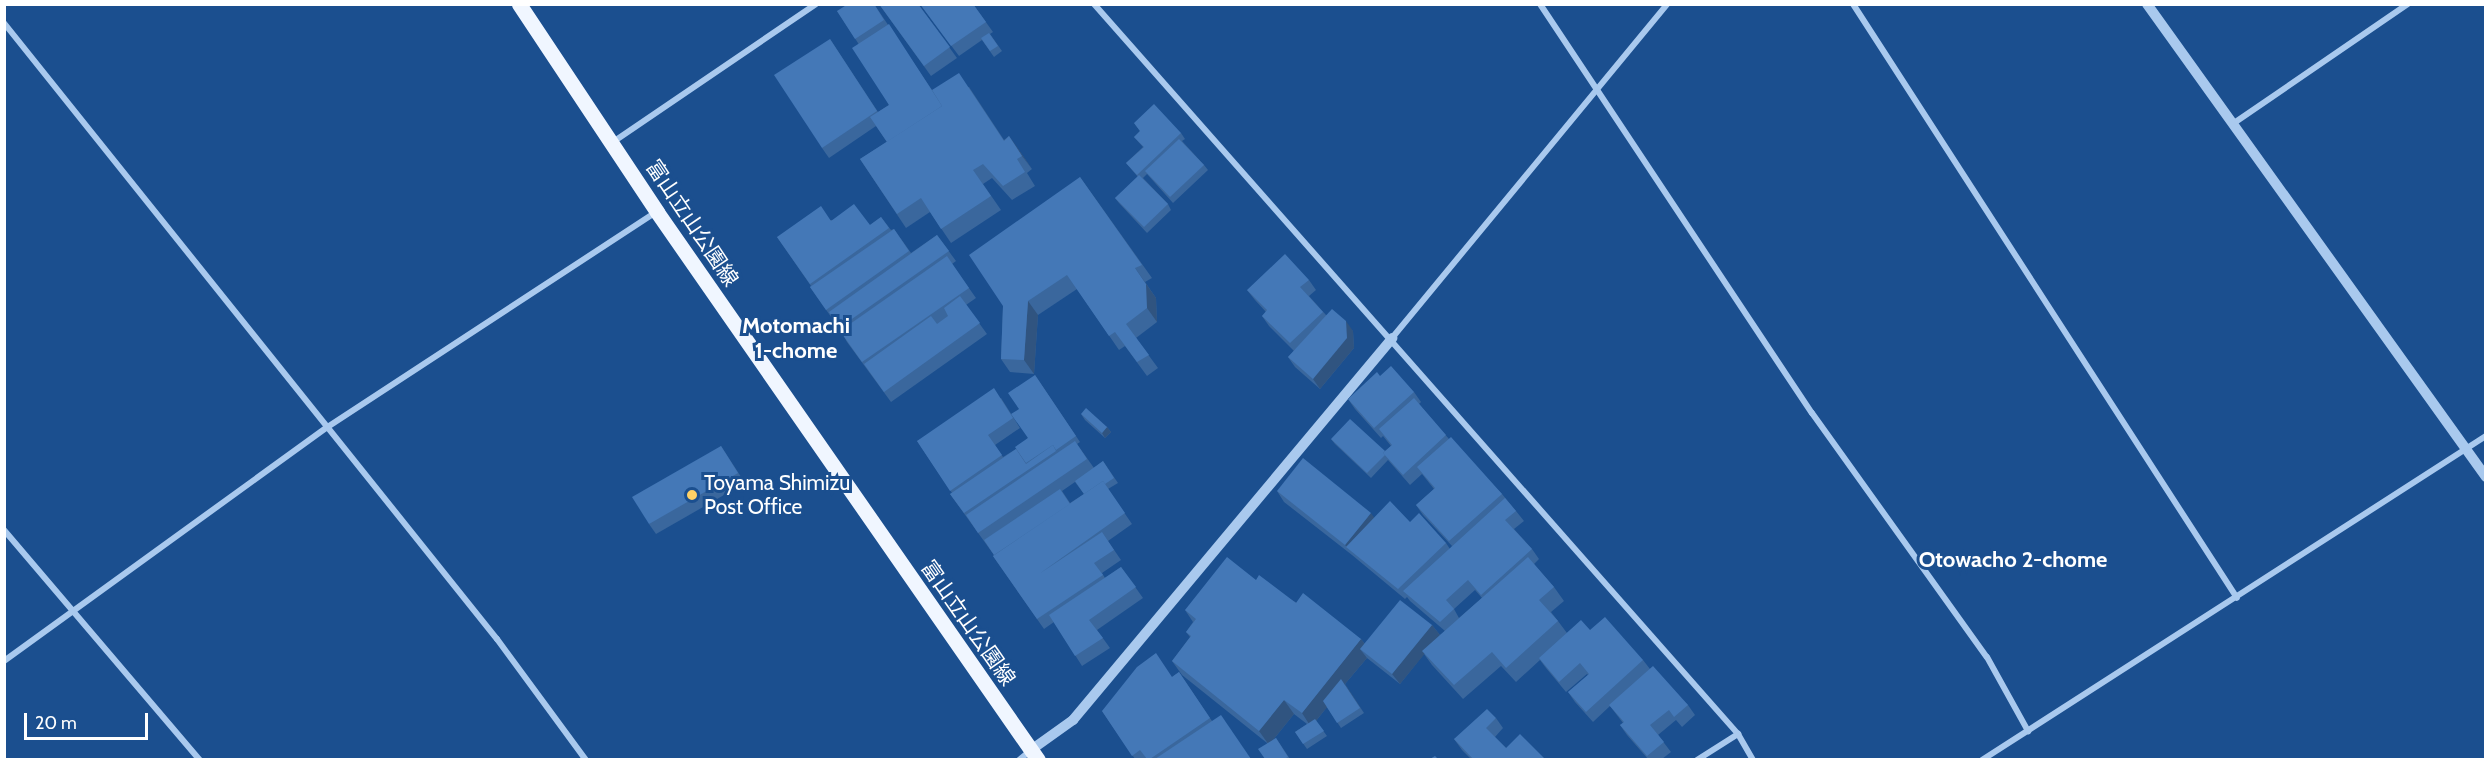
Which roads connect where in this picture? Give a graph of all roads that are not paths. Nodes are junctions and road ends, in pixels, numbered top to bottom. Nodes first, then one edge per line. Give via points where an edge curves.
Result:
1 (519, 4) edge
2 (816, 4) edge
3 (1094, 4) edge
4 (1540, 4) edge
5 (1667, 4) edge
6 (1853, 4) edge
7 (2147, 4) edge
8 (2408, 4) edge
9 (4, 23) edge
10 (1596, 87) junction
11 (2234, 123) junction
12 (612, 142) junction
13 (657, 212) junction
14 (1392, 338) junction
15 (326, 428) junction
16 (2486, 436) edge
17 (2466, 448) junction
18 (2486, 477) edge
19 (4, 530) edge
20 (2237, 598) junction
21 (73, 612) junction
22 (4, 661) edge
23 (2028, 731) junction
24 (1738, 734) junction
25 (1029, 756) edge
26 (200, 759) edge
27 (586, 759) edge
28 (1696, 759) edge
29 (1753, 759) edge
30 (1982, 759) edge

1 - 12 main road, 富山立山公園線
2 - 12 street
3 - 14 street
4 - 10 street
5 - 10 street
6 - 20 street
7 - 11 street
8 - 11 street
9 - 15 street
10 - 14 street
10 - 23 street via 1812,413 1987,657
11 - 17 street
12 - 13 main road, 富山立山公園線
13 - 15 street
13 - 25 main road, 富山立山公園線
14 - 24 street
14 - 25 street via 1073,720
15 - 21 street
15 - 27 street via 497,639
16 - 17 street
17 - 18 street
17 - 20 street
19 - 21 street
20 - 23 street
21 - 22 street
21 - 26 street
23 - 30 street
24 - 28 street
24 - 29 street

